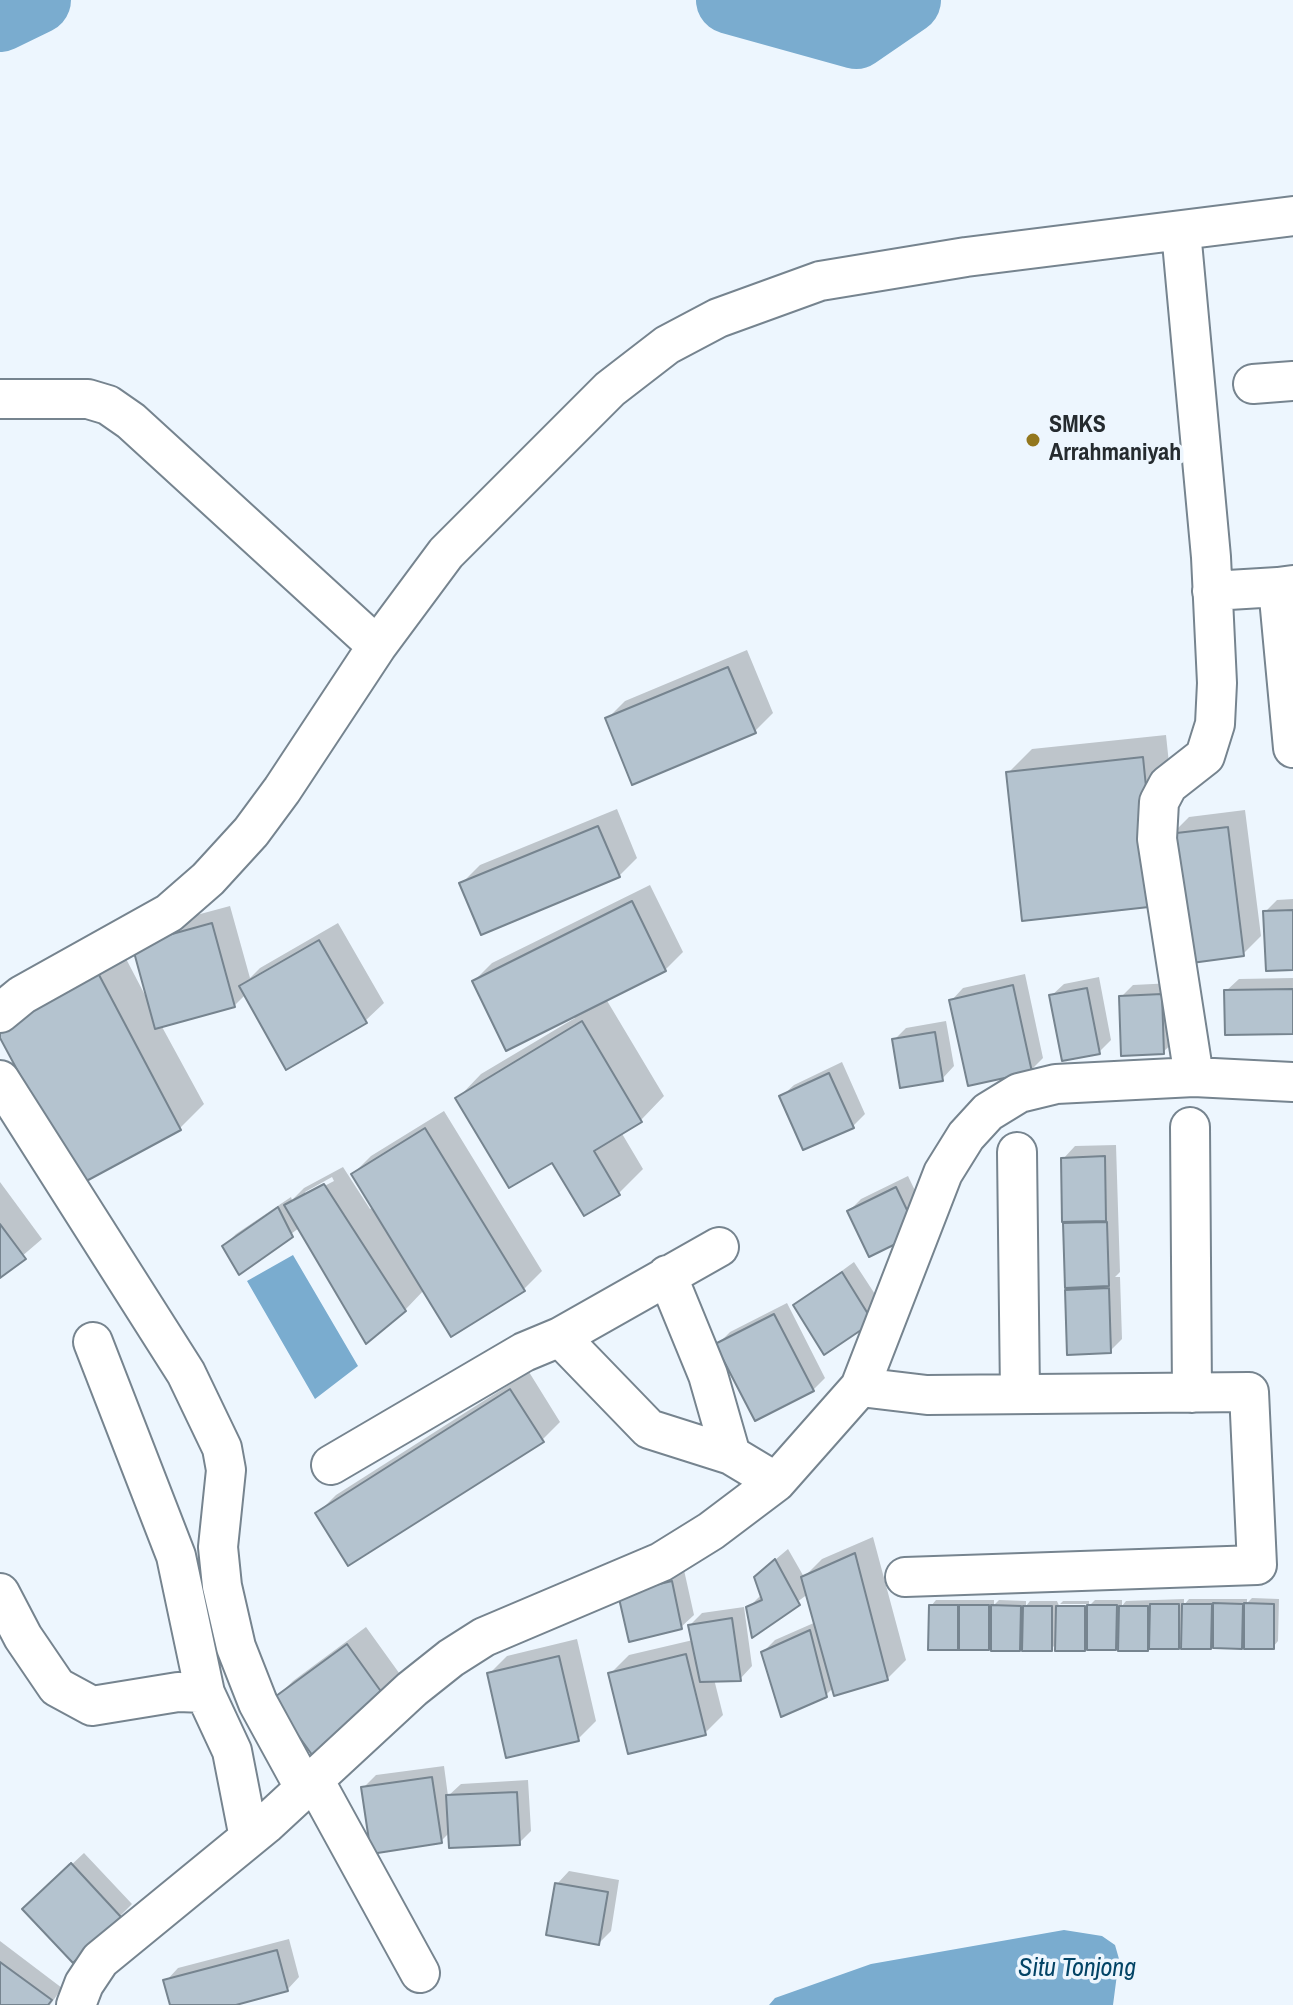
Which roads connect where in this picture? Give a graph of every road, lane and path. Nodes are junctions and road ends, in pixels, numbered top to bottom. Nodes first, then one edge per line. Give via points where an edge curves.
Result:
1 (1293, 216) edge
2 (1181, 231) junction
3 (1293, 381) edge
4 (1253, 384) dead end
5 (0, 399) edge
6 (1286, 586) edge
7 (1212, 591) junction
8 (377, 646) junction
9 (1293, 748) edge
10 (0, 1013) edge
11 (1194, 1077) junction
12 (0, 1080) edge
13 (1293, 1082) edge
14 (1190, 1127) dead end
15 (1017, 1152) dead end
16 (719, 1247) dead end
17 (667, 1275) junction
18 (560, 1337) junction
19 (93, 1342) dead end
20 (860, 1387) junction
21 (1192, 1393) junction
22 (1020, 1394) junction
23 (731, 1455) junction
24 (331, 1465) dead end
25 (776, 1482) junction
26 (905, 1577) dead end
27 (0, 1593) edge
28 (205, 1693) junction
29 (309, 1782) junction
30 (249, 1838) junction
31 (420, 1973) dead end
32 (76, 2005) edge

1 - 2 street
2 - 7 street
2 - 8 street via 820,281 718,318 667,345 610,389 446,553
3 - 4 street
5 - 8 street via 88,399 108,405
6 - 7 street
6 - 9 street
7 - 11 street via 1215,724 1205,756 1168,785 1159,802 1157,839
8 - 10 street via 282,790 208,879 169,913 22,995
11 - 13 street
11 - 20 street via 1056,1084 1019,1093 988,1112 943,1173
12 - 29 street via 186,1373 222,1448 226,1470 218,1547 236,1647 258,1703
14 - 21 street
15 - 22 street
16 - 17 street
17 - 18 street
17 - 23 street via 708,1375
18 - 23 street via 649,1429
18 - 24 street via 524,1352
19 - 28 street via 176,1556
20 - 22 street via 927,1395
20 - 25 street
21 - 22 street
21 - 26 street via 1249,1392 1257,1565
23 - 25 street
25 - 29 street via 661,1562 484,1637 412,1689
27 - 28 street via 57,1687 92,1706 178,1692
28 - 30 street via 232,1751
29 - 30 street
29 - 31 street
30 - 32 street via 100,1960

